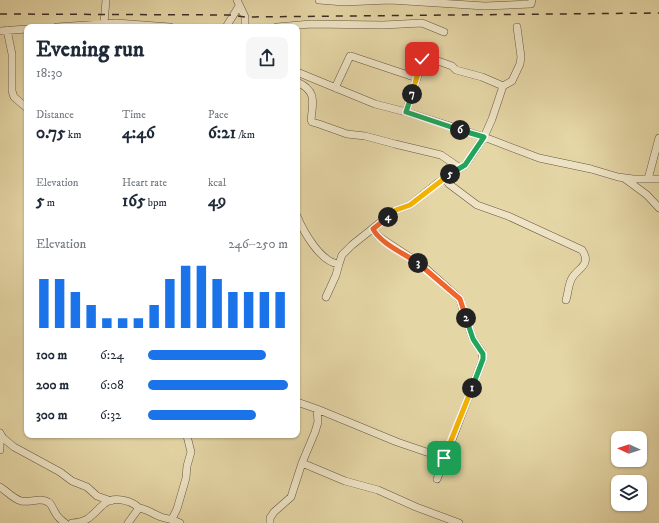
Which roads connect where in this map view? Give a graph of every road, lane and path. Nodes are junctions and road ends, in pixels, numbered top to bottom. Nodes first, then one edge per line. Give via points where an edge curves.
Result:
1 (106, 0) edge
2 (319, 0) edge
3 (532, 0) edge
4 (372, 1) edge
5 (238, 3) edge
6 (104, 24) edge
7 (225, 24) edge
8 (245, 24) edge
9 (300, 25) edge
10 (517, 27) dead end
11 (24, 29) edge
12 (3, 30) edge
13 (444, 32) dead end
14 (300, 73) edge
15 (417, 78) junction
16 (300, 84) edge
17 (503, 86) junction
18 (335, 88) junction
19 (24, 105) edge
20 (406, 112) junction
21 (484, 137) junction
22 (659, 138) edge
23 (460, 168) junction
24 (445, 178) junction
25 (623, 178) junction
26 (648, 179) junction
27 (659, 179) edge
28 (659, 208) edge
29 (300, 222) edge
30 (373, 229) junction
31 (339, 264) junction
32 (326, 297) dead end
33 (566, 300) dead end
34 (300, 403) edge
35 (318, 409) junction
36 (0, 433) edge
37 (0, 436) edge
38 (188, 438) edge
39 (0, 450) edge
40 (444, 458) junction
41 (302, 463) junction
42 (437, 479) dead end
43 (0, 487) edge
44 (111, 501) junction
45 (139, 508) junction
46 (172, 519) junction
47 (65, 523) edge
48 (72, 523) edge
49 (128, 523) edge
50 (180, 523) edge
51 (270, 523) edge
52 (459, 523) edge

1 - 6 street
2 - 4 street
3 - 4 street via 531,4 485,6
5 - 7 street
5 - 8 street via 245,16
9 - 13 street via 422,23
10 - 17 street via 520,64 512,81
11 - 12 street
12 - 19 street via 12,54 12,91 14,97
14 - 18 street
15 - 17 street via 424,56
15 - 18 street via 350,56
15 - 20 street
16 - 23 street via 311,92 312,122 347,134 441,155
17 - 21 street
18 - 20 street via 375,104
20 - 21 street
21 - 23 street
21 - 25 street via 539,158
22 - 26 street
23 - 24 street
24 - 30 street via 410,205 396,210
24 - 33 street via 477,205 508,216 582,250 586,261 570,280
25 - 26 street
25 - 28 street via 647,195
26 - 27 street
29 - 31 street via 309,241 327,259
30 - 31 street via 342,254
30 - 40 street via 378,236 423,266 460,299 473,339 482,352 483,359
31 - 32 street
34 - 35 street
35 - 40 street via 397,442
35 - 41 street via 318,422
36 - 44 street via 14,447 87,487 97,496
37 - 39 street
38 - 46 street via 191,452 186,478
40 - 42 street
41 - 51 street via 291,497 274,512
41 - 52 street
43 - 47 street via 22,501 47,501
44 - 45 street via 127,501
44 - 48 street via 104,503 89,518
45 - 46 street
45 - 49 street
46 - 50 street

